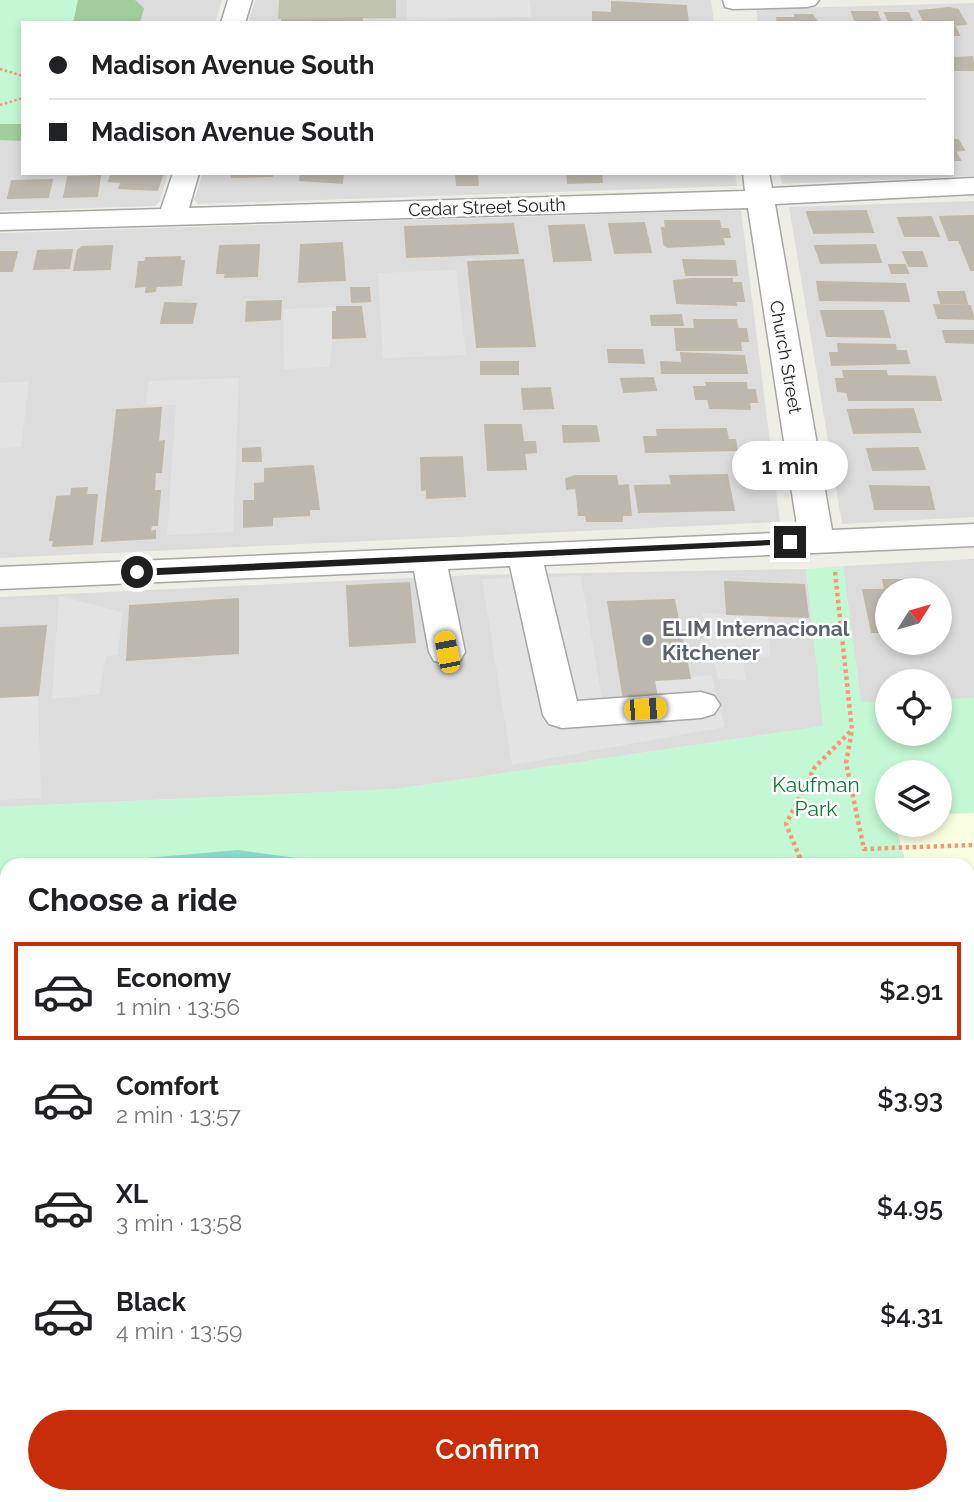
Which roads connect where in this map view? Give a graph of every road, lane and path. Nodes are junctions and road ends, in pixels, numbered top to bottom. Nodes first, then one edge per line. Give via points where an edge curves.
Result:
1 (240, 0) edge
2 (807, 0) edge
3 (734, 8) edge
4 (234, 21) edge
5 (0, 69) edge
6 (21, 75) edge
7 (21, 99) edge
8 (0, 105) edge
9 (185, 175) edge
10 (758, 186) edge
11 (974, 187) edge
12 (173, 217) junction
13 (0, 222) edge
14 (974, 535) edge
15 (825, 550) junction
16 (524, 554) junction
17 (429, 559) junction
18 (0, 578) edge
19 (447, 652) dead end
20 (701, 705) dead end
21 (852, 730) junction
22 (974, 845) edge
23 (800, 858) edge

1 - 4 street
2 - 3 street
5 - 6 path
7 - 8 path
9 - 12 street
10 - 11 street, Cedar Street South via 783,194
10 - 12 street, Cedar Street South
10 - 15 street, Church Street
12 - 13 street, Cedar Street South
14 - 15 street
15 - 16 street
15 - 21 path
16 - 17 street
16 - 20 street via 562,715
17 - 18 street
17 - 19 street
21 - 22 path via 846,763 864,849
21 - 23 path via 815,767 786,824

